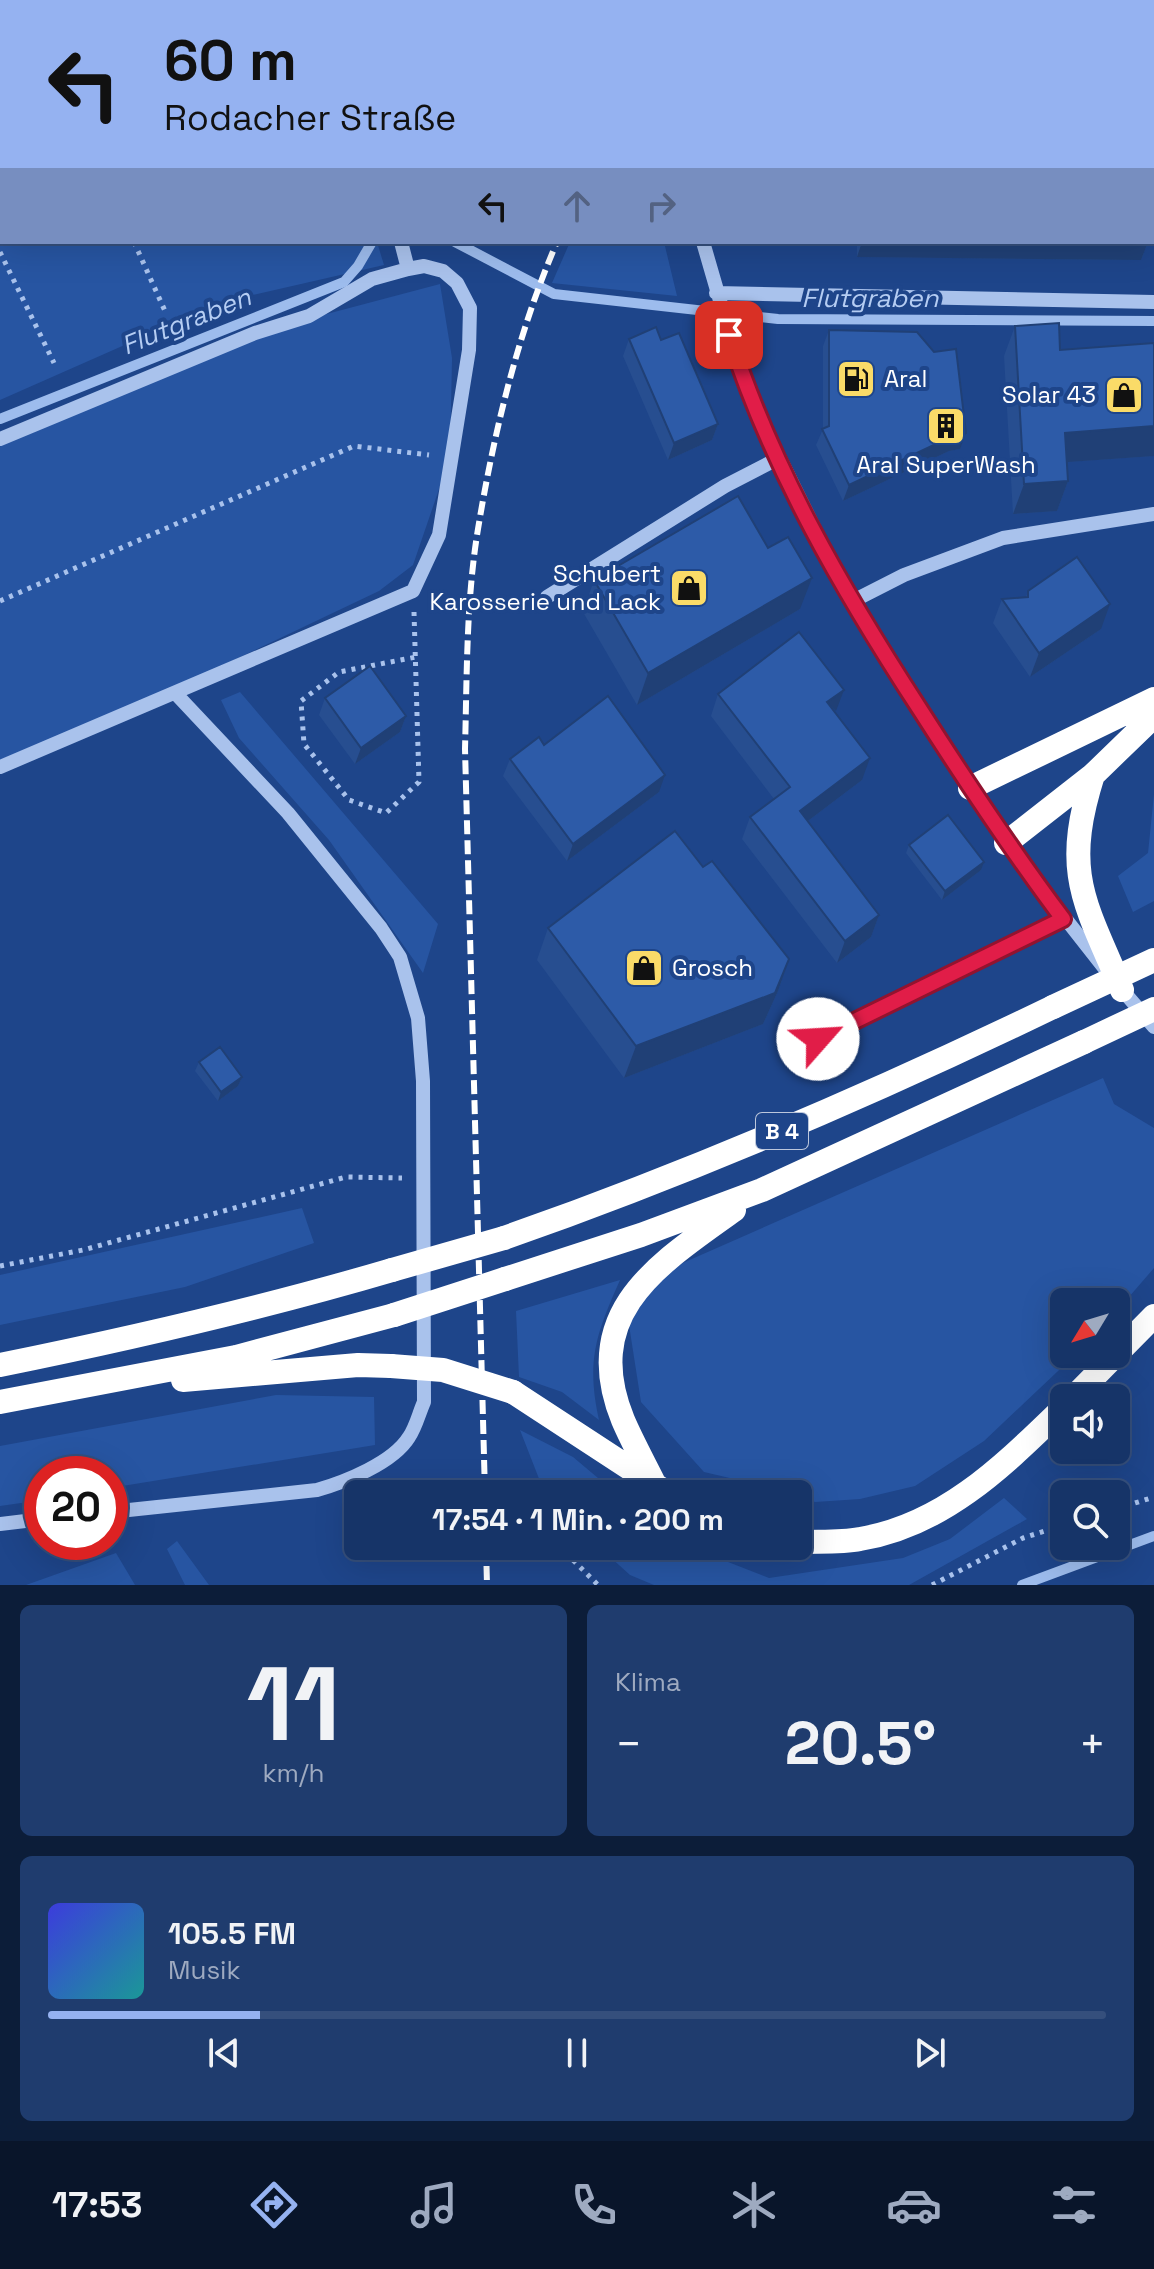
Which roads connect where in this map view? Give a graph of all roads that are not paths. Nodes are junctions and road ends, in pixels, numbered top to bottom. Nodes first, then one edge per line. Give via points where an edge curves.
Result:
1 (402, 244) edge
2 (704, 244) edge
3 (408, 269) junction
4 (718, 298) junction
5 (1154, 302) edge
6 (0, 439) edge
7 (779, 458) junction
8 (1154, 514) edge
9 (547, 597) dead end
10 (851, 602) junction
11 (177, 695) junction
12 (1154, 699) edge
13 (1154, 716) edge
14 (0, 767) edge
15 (1093, 775) junction
16 (970, 788) junction
17 (1006, 843) junction
18 (1063, 919) junction
19 (1154, 960) edge
20 (1122, 990) junction
21 (1154, 1009) edge
22 (1154, 1027) edge
23 (818, 1039) dead end
24 (762, 1190) junction
25 (1154, 1316) edge
26 (0, 1365) edge
27 (109, 1384) junction
28 (1087, 1384) edge
29 (0, 1402) edge
30 (1050, 1421) edge
31 (649, 1480) edge
32 (656, 1480) edge
33 (128, 1510) edge
34 (24, 1521) edge
35 (0, 1524) edge
36 (812, 1542) edge

1 - 3 street
2 - 4 street
3 - 6 street via 372,279 309,316 255,333
3 - 11 street via 443,271 457,283 470,308 469,350 439,535 413,591
4 - 5 street
4 - 7 street
7 - 9 street
7 - 10 street
8 - 10 street via 1003,538 904,575
10 - 16 street
11 - 14 street
11 - 33 street via 288,813 400,957 418,1018 424,1402 409,1439 365,1473 317,1490
12 - 16 highway
13 - 15 highway
15 - 17 highway
15 - 20 highway via 1081,812 1076,871
16 - 17 street
17 - 18 street
18 - 20 street
18 - 23 street
19 - 26 highway, B 4, bridge via 710,1162 504,1238 239,1313
20 - 22 street
21 - 24 highway, B 4, bridge
24 - 27 highway, B 4, bridge via 394,1315
24 - 32 highway via 672,1255 632,1293 618,1319 613,1384 622,1419
25 - 28 highway
27 - 29 highway, B 4
27 - 31 highway, bridge via 358,1365 443,1370 513,1392
30 - 36 highway via 998,1471 937,1513 857,1540
34 - 35 street

